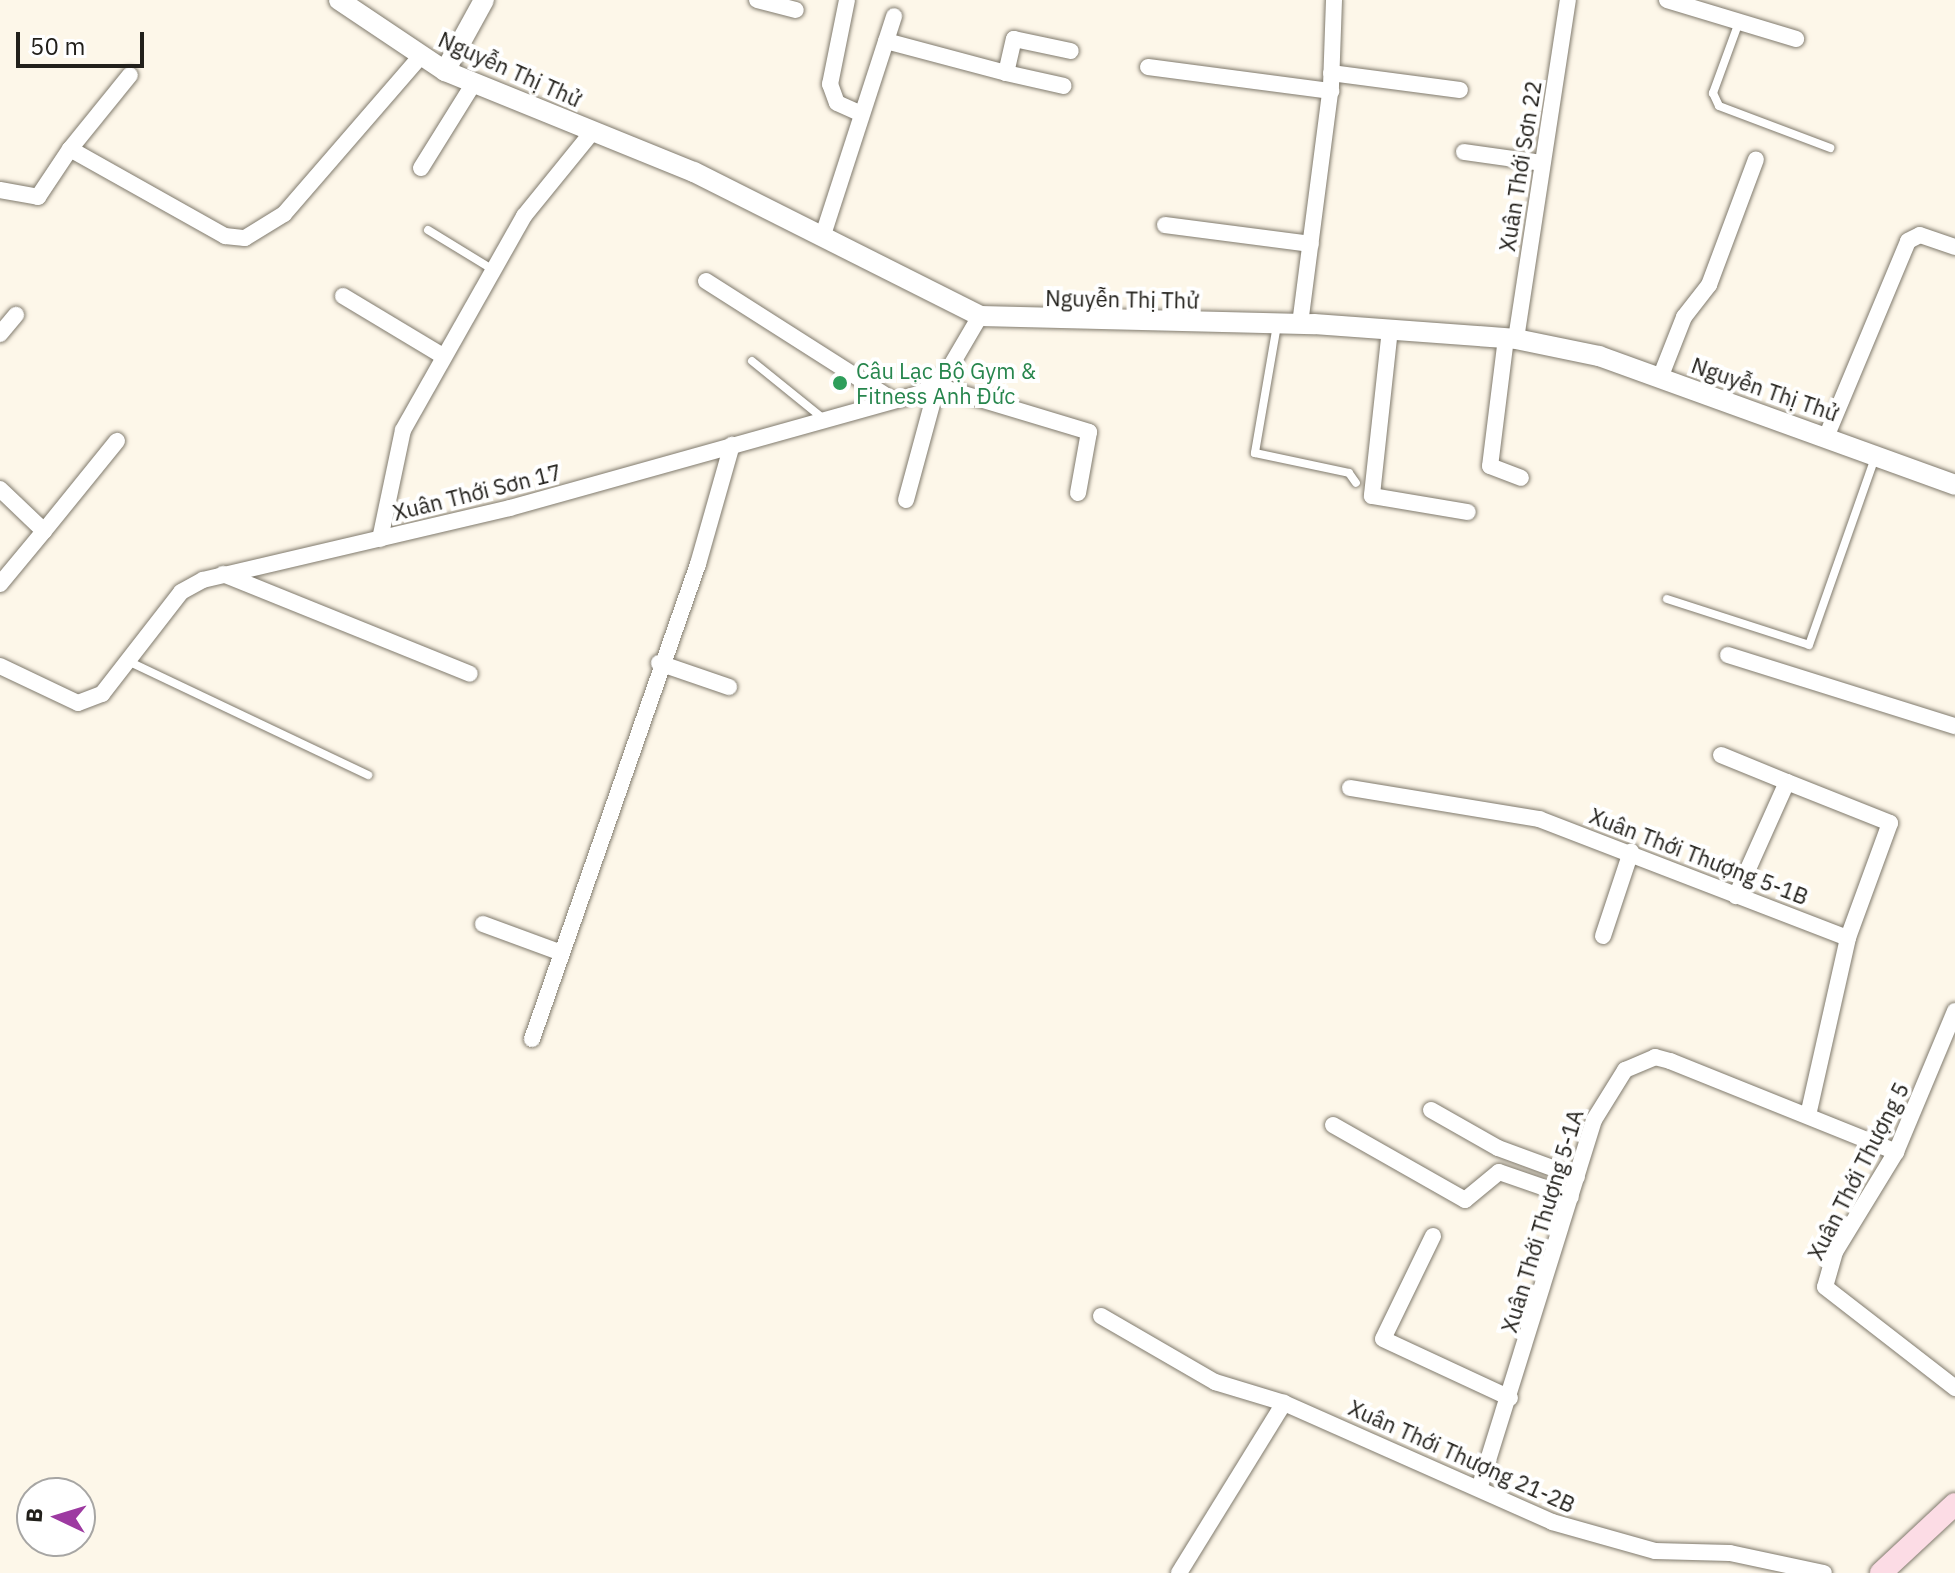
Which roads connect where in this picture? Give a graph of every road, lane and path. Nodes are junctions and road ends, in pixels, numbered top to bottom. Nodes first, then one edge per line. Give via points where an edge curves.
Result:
1 (339, 0) edge
2 (484, 0) edge
3 (757, 0) edge
4 (847, 0) edge
5 (1334, 0) edge
6 (1568, 0) edge
7 (1667, 0) edge
8 (796, 10) dead end
9 (894, 16) dead end
10 (1739, 22) junction
11 (1796, 39) dead end
12 (886, 41) junction
13 (1071, 51) dead end
14 (421, 56) junction
15 (1148, 67) dead end
16 (445, 71) junction
17 (1006, 73) junction
18 (130, 75) dead end
19 (1331, 82) junction
20 (474, 83) junction
21 (1064, 86) dead end
22 (1460, 90) dead end
23 (862, 114) junction
24 (593, 131) junction
25 (1830, 148) dead end
26 (70, 149) junction
27 (1464, 152) dead end
28 (1756, 159) dead end
29 (1542, 163) junction
30 (421, 168) dead end
31 (0, 190) edge
32 (1165, 225) dead end
33 (428, 230) dead end
34 (823, 235) junction
35 (1311, 244) junction
36 (1955, 247) edge
37 (492, 269) junction
38 (706, 281) dead end
39 (343, 296) dead end
40 (16, 315) dead end
41 (980, 316) junction
42 (1300, 324) junction
43 (1278, 325) junction
44 (1390, 329) junction
45 (0, 334) edge
46 (1511, 339) junction
47 (443, 356) junction
48 (752, 361) dead end
49 (1660, 378) junction
50 (937, 386) junction
51 (893, 400) junction
52 (824, 419) junction
53 (1827, 435) junction
54 (117, 441) dead end
55 (732, 445) junction
56 (1877, 453) junction
57 (1521, 478) dead end
58 (1356, 483) dead end
59 (1955, 485) edge
60 (0, 489) edge
61 (1078, 493) dead end
62 (906, 500) dead end
63 (1468, 512) dead end
64 (44, 531) junction
65 (380, 539) junction
66 (223, 574) junction
67 (0, 584) edge
68 (1667, 599) dead end
69 (1728, 655) dead end
70 (128, 661) junction
71 (659, 663) junction
72 (0, 666) edge
73 (470, 674) dead end
74 (729, 687) dead end
75 (1955, 726) edge
76 (1721, 755) dead end
77 (368, 775) dead end
78 (1787, 782) junction
79 (1350, 788) dead end
80 (1631, 852) junction
81 (1736, 896) junction
82 (483, 924) dead end
83 (1603, 936) dead end
84 (1848, 938) junction
85 (559, 952) junction
86 (1955, 1011) edge
87 (532, 1039) dead end
88 (1431, 1110) dead end
89 (1808, 1116) junction
90 (1333, 1125) dead end
91 (1896, 1152) junction
92 (1577, 1177) junction
93 (1571, 1197) junction
94 (1433, 1236) dead end
95 (1101, 1316) dead end
96 (1955, 1388) edge
97 (1510, 1398) junction
98 (1284, 1403) junction
99 (1480, 1486) junction
100 (1951, 1513) edge
101 (1179, 1573) edge
102 (1824, 1573) edge
103 (1881, 1573) edge

1 - 14 street, Nguyễn Thị Thử
2 - 16 street
3 - 8 street
4 - 23 street via 830,84 837,103
5 - 19 street
6 - 29 street, Xuân Thới Sơn 22
7 - 10 street
9 - 12 street
10 - 11 street
10 - 25 lane via 1713,93 1719,106
12 - 17 street
12 - 23 street
13 - 17 street via 1014,39
14 - 16 street, Nguyễn Thị Thử
14 - 26 street via 284,214 245,238 225,236
15 - 19 street
16 - 20 street, Nguyễn Thị Thử
17 - 21 street
18 - 26 street
19 - 22 street
19 - 35 street
20 - 24 street, Nguyễn Thị Thử
20 - 30 street
23 - 34 street
24 - 34 street, Nguyễn Thị Thử
24 - 37 street
26 - 31 street via 38,197
27 - 29 street
28 - 49 street via 1709,285 1684,317
29 - 46 street, Xuân Thới Sơn 22
32 - 35 street
33 - 37 lane
34 - 41 street, Nguyễn Thị Thử
35 - 42 street
36 - 53 street via 1920,235 1908,241
37 - 47 street
38 - 51 street
39 - 47 street
40 - 45 street
41 - 43 street, Nguyễn Thị Thử
41 - 50 street
42 - 43 street, Nguyễn Thị Thử
42 - 44 street, Nguyễn Thị Thử
43 - 58 lane via 1255,453 1349,473
44 - 46 street, Nguyễn Thị Thử
44 - 63 street via 1372,496
46 - 49 street, Nguyễn Thị Thử
46 - 57 street, Xuân Thới Sơn 22 via 1490,466
47 - 65 street via 403,430
48 - 52 lane
49 - 53 street, Nguyễn Thị Thử
50 - 51 street, Xuân Thới Sơn 17
50 - 61 street via 1089,432
50 - 62 street
51 - 52 street, Xuân Thới Sơn 17
52 - 55 street, Xuân Thới Sơn 17
53 - 56 street, Nguyễn Thị Thử
54 - 64 street
55 - 65 street, Xuân Thới Sơn 17
55 - 71 street via 698,564
56 - 59 street, Nguyễn Thị Thử
56 - 68 lane via 1809,645
60 - 64 street
64 - 67 street
65 - 66 street, Xuân Thới Sơn 17
66 - 70 street, Xuân Thới Sơn 17 via 181,592
66 - 73 street
69 - 75 street
70 - 72 street, Xuân Thới Sơn 17 via 102,694 78,703
70 - 77 lane
71 - 74 street
71 - 85 street
76 - 78 street
78 - 81 street
78 - 84 street via 1890,823
79 - 80 street, Xuân Thới Thượng 5-1B via 1539,819
80 - 81 street, Xuân Thới Thượng 5-1B
80 - 83 street
81 - 84 street, Xuân Thới Thượng 5-1B
82 - 85 street
84 - 89 street
85 - 87 street
86 - 91 street, Xuân Thới Thượng 5
88 - 92 street via 1498,1148
89 - 91 street, Xuân Thới Thượng 5-1A
89 - 92 street, Xuân Thới Thượng 5-1A via 1655,1057 1625,1070 1607,1092
90 - 93 street via 1465,1200 1499,1172
91 - 96 street, Xuân Thới Thượng 5 via 1835,1252 1825,1287
92 - 93 street, Xuân Thới Thượng 5-1A
93 - 97 street, Xuân Thới Thượng 5-1A
94 - 97 street via 1383,1339
95 - 98 street, Xuân Thới Thượng 21-2B via 1215,1382
97 - 99 street, Xuân Thới Thượng 5-1A
98 - 99 street, Xuân Thới Thượng 21-2B
98 - 101 street
99 - 102 street, Xuân Thới Thượng 21-2B via 1552,1522 1624,1545 1730,1553
100 - 103 main road

